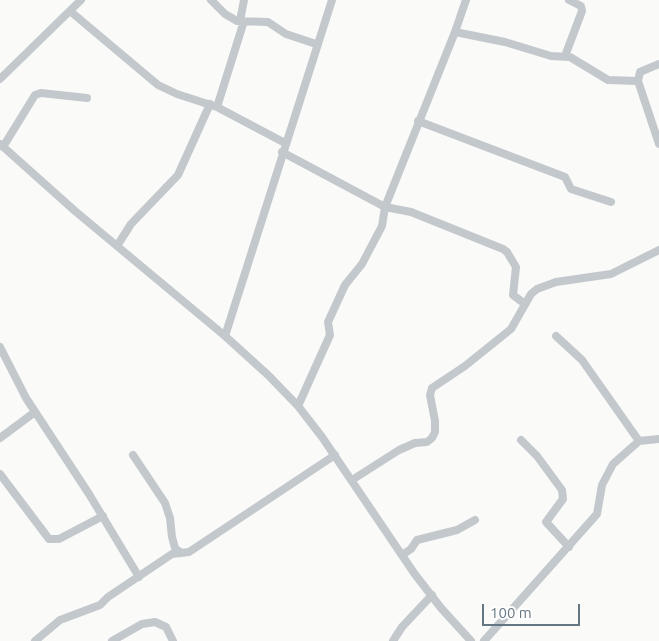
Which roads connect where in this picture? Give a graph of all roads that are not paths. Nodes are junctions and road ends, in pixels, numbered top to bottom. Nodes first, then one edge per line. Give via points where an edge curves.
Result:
1 (81, 0) edge
2 (211, 0) edge
3 (244, 0) edge
4 (332, 0) edge
5 (466, 0) edge
6 (569, 0) edge
7 (70, 11) junction
8 (242, 21) junction
9 (455, 32) junction
10 (316, 44) junction
11 (565, 56) junction
12 (659, 64) edge
13 (0, 79) edge
14 (638, 81) junction
15 (87, 98) dead end
16 (214, 106) junction
17 (418, 121) junction
18 (285, 143) junction
19 (659, 144) edge
20 (1, 146) edge
21 (282, 152) junction
22 (611, 202) dead end
23 (385, 207) junction
24 (117, 246) junction
25 (659, 250) edge
26 (525, 304) junction
27 (225, 336) junction
28 (556, 336) dead end
29 (0, 347) edge
30 (298, 406) junction
31 (35, 412) junction
32 (0, 438) edge
33 (659, 439) edge
34 (521, 440) dead end
35 (639, 441) junction
36 (133, 455) dead end
37 (335, 455) junction
38 (0, 474) edge
39 (352, 480) junction
40 (103, 516) junction
41 (475, 520) dead end
42 (569, 547) junction
43 (181, 553) junction
44 (402, 555) junction
45 (139, 576) junction
46 (432, 595) junction
47 (35, 641) edge
48 (112, 641) edge
49 (173, 641) edge
50 (393, 641) edge
51 (471, 641) edge
52 (484, 641) edge

1 - 7 street
2 - 8 street via 225,14
3 - 8 street
4 - 10 street
5 - 9 street
6 - 11 street via 581,6 582,11
7 - 13 street
7 - 16 street via 158,85
8 - 10 street via 268,22 286,34
8 - 16 street
9 - 11 street via 551,56
9 - 17 street
10 - 18 street
11 - 14 street via 608,80
12 - 14 street via 640,72
14 - 19 street
15 - 20 street via 38,93
16 - 18 street
16 - 24 street via 178,175 140,214
17 - 22 street via 560,174 566,177 571,189
17 - 23 street
18 - 21 street
20 - 24 street
21 - 23 street
21 - 27 street
23 - 26 street via 411,212 503,249 516,267 513,295
23 - 30 street via 382,226 362,264 345,284 333,310 328,322 330,335
24 - 27 street
25 - 26 street via 611,274 546,284
26 - 39 street via 511,329 432,388 435,432 432,438 399,450
27 - 30 street
28 - 35 street via 582,360
29 - 31 street
30 - 37 street
31 - 32 street
31 - 40 street
33 - 35 street
34 - 42 street via 562,490 563,499 546,522
35 - 42 street via 613,464 602,485 598,514
36 - 43 street via 164,503 174,542
37 - 39 street
37 - 43 street via 189,552
38 - 40 street via 49,539 59,539
39 - 44 street
40 - 45 street
41 - 44 street via 457,530 417,540
42 - 52 street
43 - 45 street via 172,554
44 - 46 street
45 - 47 street via 93,609 60,620
46 - 50 street
46 - 51 street
48 - 49 street via 142,624 155,622 166,627

